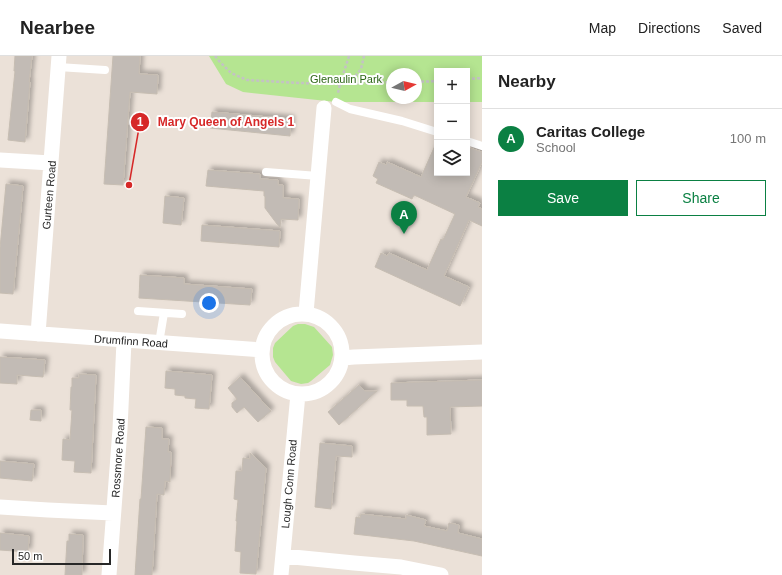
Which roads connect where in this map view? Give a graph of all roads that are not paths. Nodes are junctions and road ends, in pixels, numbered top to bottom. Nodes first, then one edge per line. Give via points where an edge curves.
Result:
1 (59, 62) edge
2 (105, 70) dead end
3 (330, 105) joint
4 (434, 131) edge
5 (470, 142) edge
6 (482, 146) edge
7 (0, 160) edge
8 (51, 163) junction
9 (266, 172) dead end
10 (318, 176) junction
11 (138, 311) dead end
12 (164, 313) junction
13 (306, 313) junction
14 (182, 314) dead end
15 (0, 331) edge
16 (38, 334) junction
17 (124, 341) junction
18 (159, 343) junction
19 (262, 350) junction
20 (482, 352) edge
21 (343, 358) junction
22 (298, 394) junction
23 (0, 507) edge
24 (113, 513) junction
25 (283, 556) junction
26 (108, 575) edge
27 (281, 575) edge
28 (441, 575) edge

1 - 2 lane
1 - 8 street, Gurteen Road
3 - 4 lane
3 - 10 street
5 - 6 lane
7 - 8 street
8 - 16 street, Gurteen Road
9 - 10 lane
10 - 13 street
11 - 12 lane
12 - 14 lane
12 - 18 lane
13 - 19 street via 294,314 272,327 265,338
13 - 21 street via 319,316 330,323 338,333
15 - 16 street, Drumfinn Road
16 - 17 street, Drumfinn Road
17 - 18 street, Drumfinn Road
17 - 24 street, Rossmore Road
18 - 19 street, Drumfinn Road
19 - 22 street via 267,374 275,384
20 - 21 street
21 - 22 street via 332,381 310,394
22 - 25 street, Lough Conn Road
23 - 24 street
24 - 26 street, Rossmore Road
25 - 27 street, Lough Conn Road
25 - 28 street via 401,567

